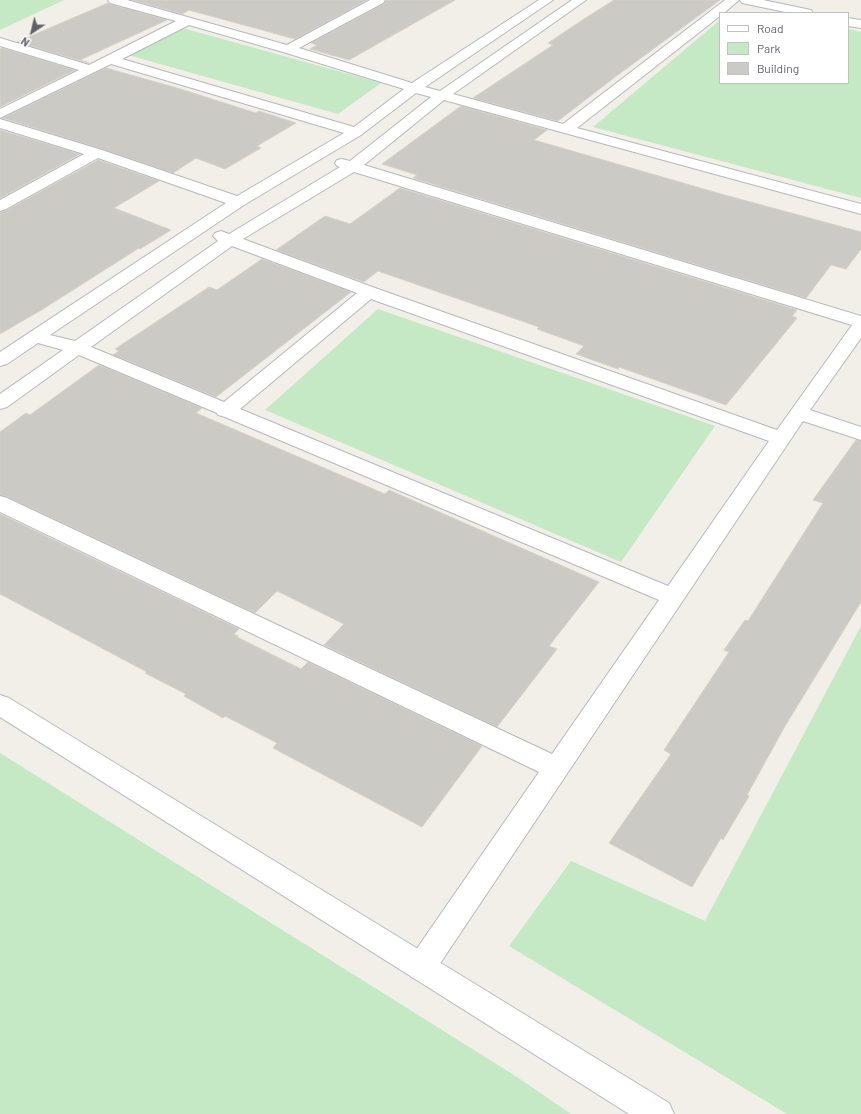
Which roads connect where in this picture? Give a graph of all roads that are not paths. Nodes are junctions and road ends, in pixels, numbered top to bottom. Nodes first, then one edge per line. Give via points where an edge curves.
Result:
1 (114, 0) edge
2 (379, 0) edge
3 (547, 0) edge
4 (580, 0) edge
5 (733, 0) edge
6 (746, 0) edge
7 (802, 12) edge
8 (189, 20) junction
9 (849, 22) edge
10 (861, 24) edge
11 (0, 42) edge
12 (288, 49) junction
13 (109, 59) junction
14 (90, 69) junction
15 (414, 88) junction
16 (441, 96) junction
17 (0, 114) edge
18 (0, 123) edge
19 (566, 129) junction
20 (356, 132) junction
21 (98, 153) junction
22 (318, 155) junction
23 (353, 166) junction
24 (238, 202) junction
25 (0, 206) edge
26 (861, 209) edge
27 (198, 228) junction
28 (230, 240) junction
29 (369, 292) junction
30 (861, 324) edge
31 (34, 336) junction
32 (78, 348) junction
33 (0, 360) edge
34 (0, 403) edge
35 (225, 410) junction
36 (799, 413) junction
37 (861, 434) edge
38 (781, 438) junction
39 (0, 504) edge
40 (673, 597) junction
41 (0, 705) edge
42 (556, 768) junction
43 (421, 967) junction
44 (658, 1114) edge

1 - 8 street
2 - 12 street
3 - 15 street
4 - 16 street
5 - 19 street
6 - 7 street
8 - 12 street
8 - 13 street
9 - 10 street
11 - 14 street
12 - 15 street
13 - 14 street
13 - 20 street
14 - 17 street
15 - 16 street
15 - 20 street
16 - 19 street
16 - 23 street
18 - 21 street
19 - 26 street
20 - 22 street
21 - 24 street
21 - 25 street
22 - 23 street
22 - 24 street
23 - 28 street
23 - 30 street
24 - 27 street
27 - 28 street
27 - 31 street
28 - 29 street
28 - 32 street
29 - 35 street
29 - 38 street
30 - 36 street
31 - 32 street
31 - 33 street
32 - 34 street
32 - 35 street
35 - 40 street
36 - 37 street
36 - 38 street
38 - 40 street
39 - 42 street
40 - 42 street
41 - 43 street
42 - 43 street
43 - 44 street

